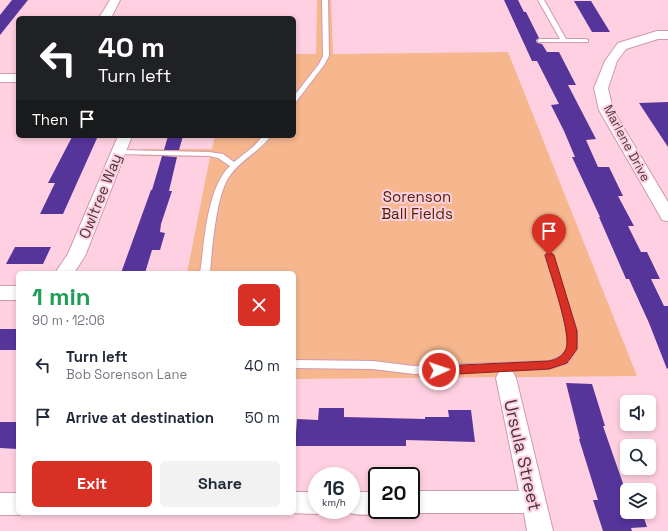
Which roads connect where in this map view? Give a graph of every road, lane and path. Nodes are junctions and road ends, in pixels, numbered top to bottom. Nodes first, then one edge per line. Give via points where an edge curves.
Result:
1 (115, 0) edge
2 (325, 0) edge
3 (541, 0) edge
4 (106, 16) edge
5 (668, 35) edge
6 (586, 40) dead end
7 (540, 41) dead end
8 (564, 41) junction
9 (0, 78) edge
10 (16, 78) edge
11 (296, 98) edge
12 (124, 138) edge
13 (266, 138) edge
14 (118, 152) junction
15 (235, 166) junction
16 (668, 216) edge
17 (549, 255) dead end
18 (65, 271) edge
19 (205, 271) edge
20 (0, 293) edge
21 (16, 293) edge
22 (296, 364) edge
23 (506, 378) dead end
24 (420, 502) edge
25 (534, 502) junction
26 (296, 503) edge
27 (308, 503) edge
28 (0, 504) edge
29 (16, 504) edge
30 (540, 531) edge

1 - 4 street
2 - 11 lane via 326,56
3 - 8 lane
5 - 16 street, Marlene Drive via 657,35 622,46 611,61 601,88 606,110
6 - 8 lane
7 - 8 lane
9 - 10 street
12 - 14 street, Owltree Way
13 - 15 lane via 259,147
14 - 15 lane via 209,154 220,156
14 - 18 street, Owltree Way via 76,256
15 - 19 lane via 224,177 218,191
17 - 22 lane via 572,331 572,349 564,360 549,365 439,370 373,365
20 - 21 street
23 - 25 street, Ursula Street
24 - 25 street
25 - 30 street, Ursula Street
26 - 27 street
28 - 29 street

